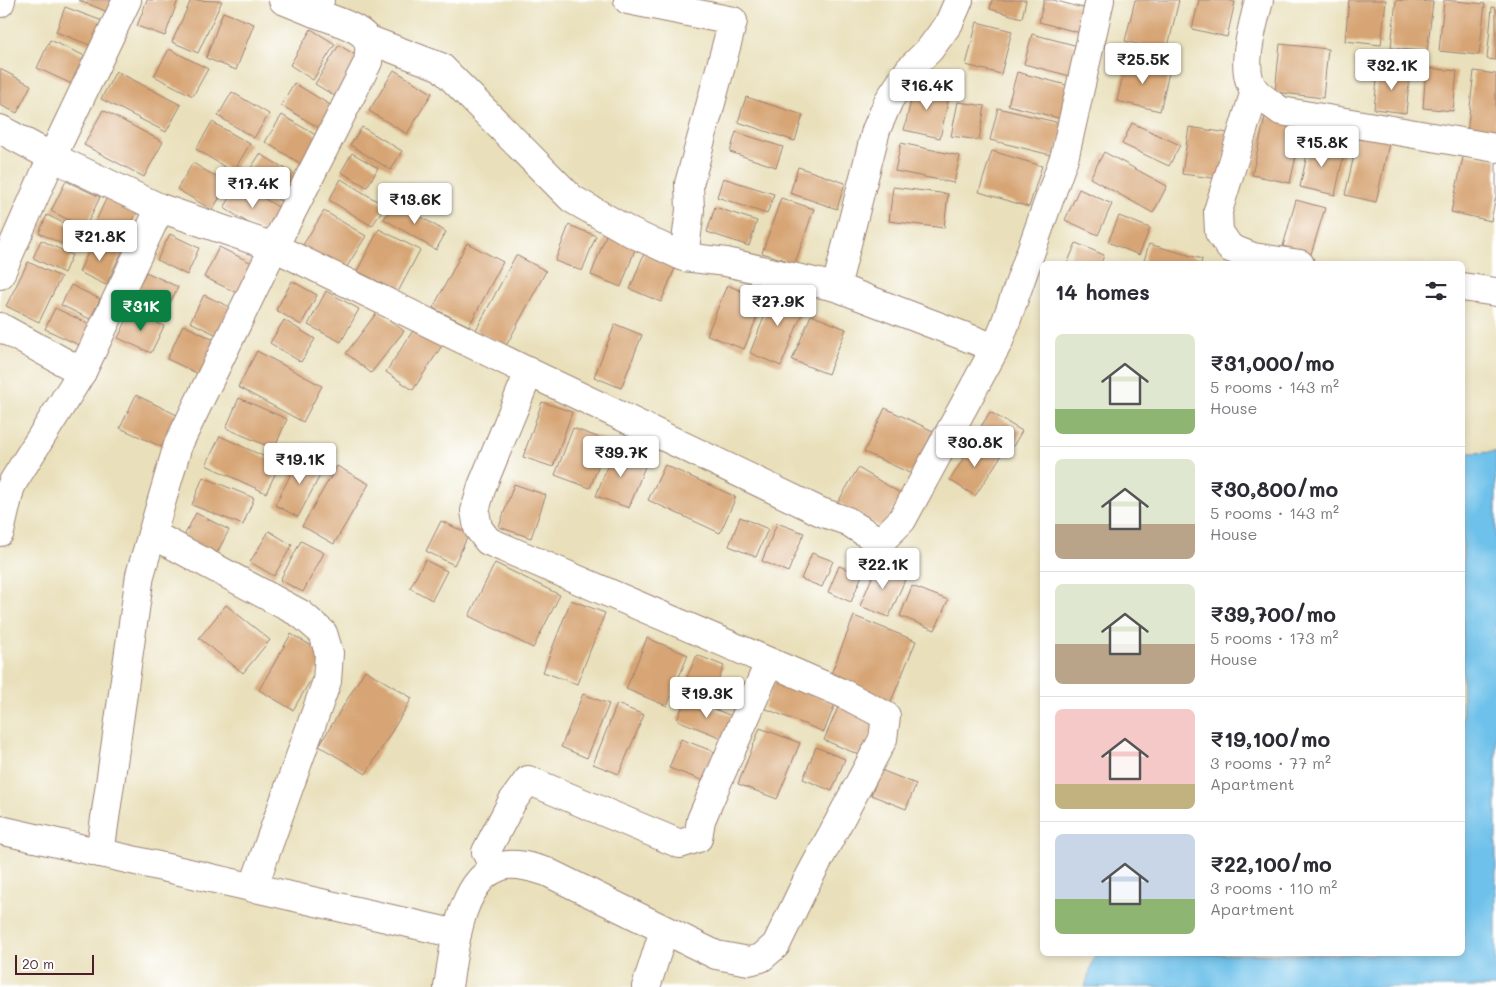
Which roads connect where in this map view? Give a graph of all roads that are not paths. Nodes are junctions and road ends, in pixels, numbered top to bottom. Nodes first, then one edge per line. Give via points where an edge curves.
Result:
1 (127, 0) edge
2 (283, 0) edge
3 (628, 0) edge
4 (959, 0) edge
5 (1100, 0) edge
6 (1259, 0) edge
7 (318, 6) edge
8 (736, 10) edge
9 (367, 39) junction
10 (1255, 91) junction
11 (0, 128) edge
12 (1496, 148) edge
13 (52, 157) junction
14 (160, 208) junction
15 (274, 247) junction
16 (684, 257) junction
17 (1280, 261) edge
18 (0, 275) edge
19 (836, 287) junction
20 (1465, 287) edge
21 (1496, 292) edge
22 (0, 327) edge
23 (995, 348) junction
24 (82, 372) junction
25 (529, 372) junction
26 (6, 480) edge
27 (0, 532) edge
28 (152, 534) junction
29 (769, 662) junction
30 (0, 830) edge
31 (100, 853) junction
32 (495, 869) junction
33 (253, 888) junction
34 (664, 930) junction
35 (457, 934) junction
36 (448, 987) edge
37 (646, 987) edge

1 - 13 street
2 - 7 street
3 - 8 street
4 - 19 street via 949,23 909,70 889,100 876,130
5 - 23 street via 1066,155
6 - 10 street via 1247,57 1248,77
7 - 9 street
8 - 16 street via 689,184 690,210
9 - 15 street via 370,50 368,62
9 - 16 street via 441,67 572,199 632,233
10 - 12 street via 1281,111
10 - 17 street via 1218,211 1219,232 1230,248 1253,257
11 - 13 street
13 - 14 street
13 - 18 street
14 - 15 street
14 - 24 street
15 - 25 street
15 - 28 street via 178,445
16 - 19 street via 726,262
19 - 23 street
20 - 21 street
22 - 24 street
23 - 25 street via 902,520 880,542 847,521 820,512
24 - 26 street
25 - 29 street via 482,486 475,511 478,528 488,541
26 - 27 street via 10,489
28 - 31 street via 140,575
28 - 33 street via 301,614 323,633 330,653 327,681
29 - 32 street via 701,820 698,838 680,844 528,780 512,802 486,852
29 - 34 street via 886,716 883,739 776,945 761,958 750,961 716,956
30 - 31 street
31 - 33 street
32 - 34 street via 525,866 548,872
32 - 35 street via 487,873 469,896
33 - 35 street
34 - 37 street
35 - 36 street

